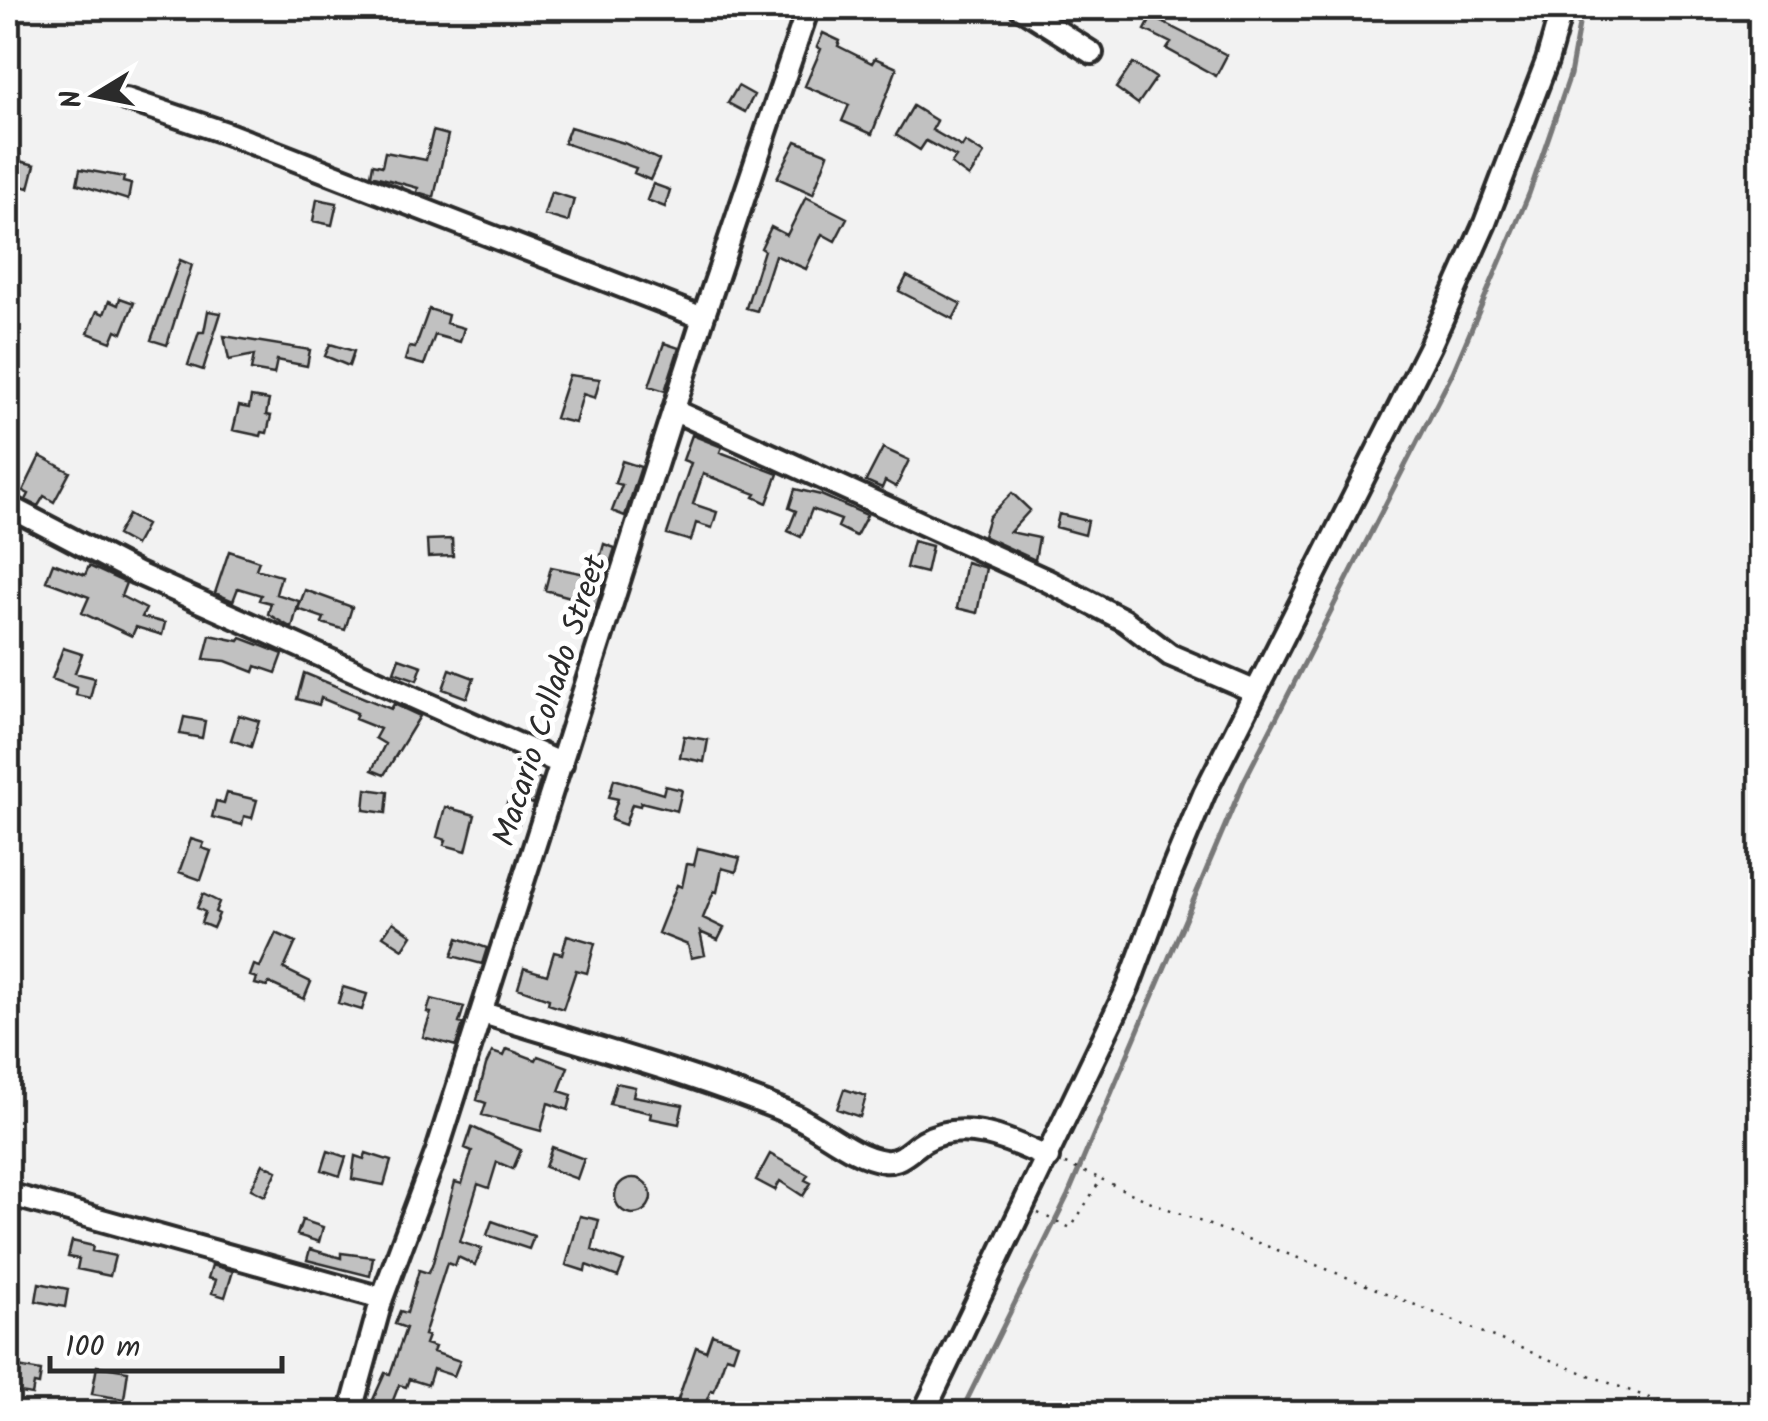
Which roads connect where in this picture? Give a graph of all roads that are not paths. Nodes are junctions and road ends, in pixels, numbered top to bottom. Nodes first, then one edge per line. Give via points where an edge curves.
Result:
1 (808, 8) edge
2 (1020, 8) edge
3 (1562, 8) edge
4 (1092, 53) dead end
5 (126, 99) dead end
6 (703, 318) junction
7 (675, 411) junction
8 (9, 510) edge
9 (1254, 691) junction
10 (562, 764) junction
11 (483, 1012) junction
12 (1053, 1160) junction
13 (8, 1194) edge
14 (382, 1298) junction
15 (350, 1414) edge
16 (923, 1414) edge

1 - 6 street, Macario Collado Street
2 - 4 street
3 - 9 street via 1485,223 1430,346
5 - 6 street
6 - 7 street, Macario Collado Street
7 - 9 street via 1046,580 1124,620 1170,655
7 - 10 street, Macario Collado Street
8 - 10 street
9 - 12 street
10 - 11 street, Macario Collado Street
11 - 12 street via 791,1114 884,1161 967,1130
11 - 14 street, Macario Collado Street
12 - 16 street
13 - 14 street
14 - 15 street, Macario Collado Street

